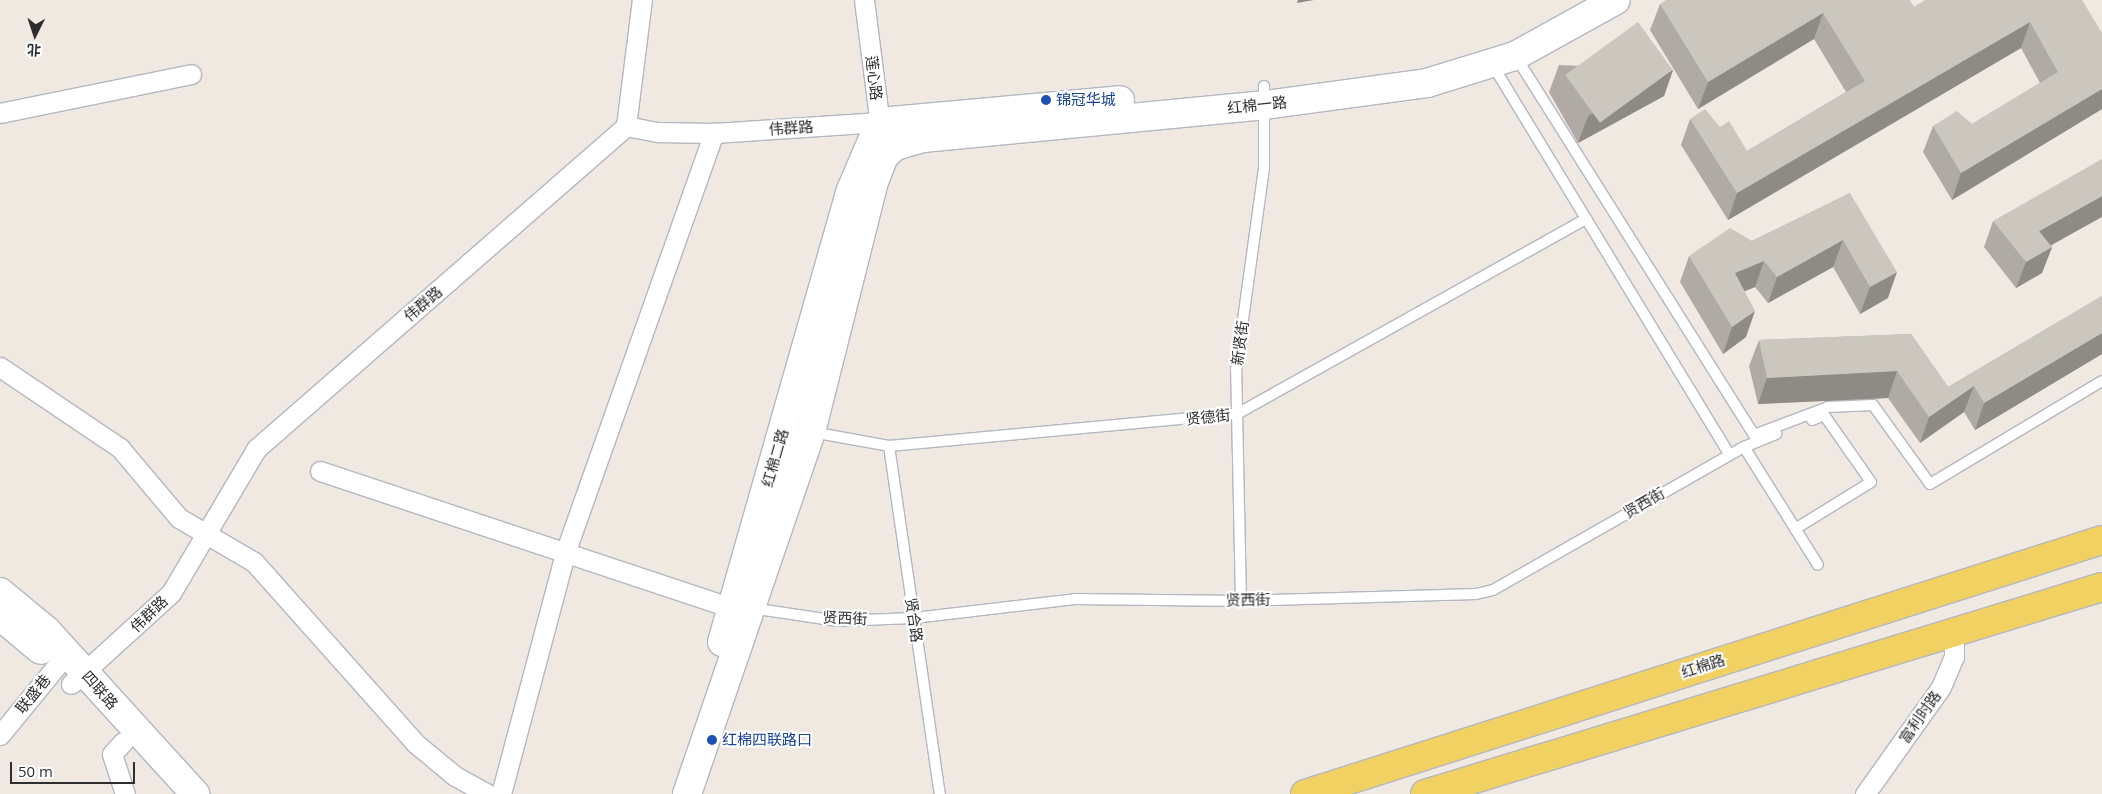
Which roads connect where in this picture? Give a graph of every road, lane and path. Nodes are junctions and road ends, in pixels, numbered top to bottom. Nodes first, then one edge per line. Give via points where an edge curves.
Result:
1 (642, 0) edge
2 (864, 0) edge
3 (1582, 0) edge
4 (1616, 0) edge
5 (1504, 60) junction
6 (191, 74) dead end
7 (1264, 96) junction
8 (0, 113) edge
9 (880, 122) junction
10 (626, 126) junction
11 (714, 133) junction
12 (884, 156) junction
13 (1586, 219) junction
14 (0, 367) edge
15 (2102, 381) edge
16 (1237, 414) junction
17 (811, 432) junction
18 (889, 446) junction
19 (1744, 447) junction
20 (1729, 454) junction
21 (320, 471) dead end
22 (1795, 529) junction
23 (204, 536) junction
24 (2102, 540) edge
25 (565, 552) junction
26 (1818, 565) dead end
27 (2102, 587) edge
28 (0, 592) edge
29 (1242, 601) junction
30 (743, 608) junction
31 (0, 616) edge
32 (914, 618) junction
33 (1954, 632) junction
34 (69, 669) junction
35 (0, 734) edge
36 (123, 742) junction
37 (125, 794) edge
38 (171, 794) edge
39 (195, 794) edge
40 (488, 794) edge
41 (501, 794) edge
42 (668, 794) edge
43 (687, 794) edge
44 (940, 794) edge
45 (1305, 794) edge
46 (1425, 794) edge
47 (1865, 794) edge

1 - 10 street
2 - 9 street, 莲心路
3 - 7 main road, 红棉一路 via 1514,37 1470,54
4 - 5 main road, 红棉一路
5 - 7 main road, 红棉一路 via 1426,83
5 - 13 lane
5 - 15 lane via 1754,435 1828,407 1873,405 1930,484
6 - 8 street
7 - 9 main road, 红棉一路
7 - 12 main road, 红棉一路 via 923,138 896,146
7 - 16 lane, 新贤街 via 1264,169 1236,370
9 - 11 street, 伟群路
9 - 12 street, 莲心路
9 - 30 main road, 红棉二路 via 851,190
10 - 11 street, 伟群路 via 658,132
10 - 23 street, 伟群路 via 256,449
11 - 25 street
12 - 17 main road, 红棉二路 via 870,194
13 - 16 lane, 贤德街
13 - 20 lane
14 - 23 street via 120,448 159,498
16 - 18 lane, 贤德街
16 - 29 lane, 新贤街
17 - 18 lane, 贤德街
17 - 30 main road, 红棉二路
18 - 32 lane, 贤合路
19 - 20 lane, 贤西街
19 - 22 lane
19 - 22 lane, 贤西街 via 1824,415 1871,482
20 - 29 lane, 贤西街 via 1493,590 1476,594
21 - 25 street
22 - 26 lane
23 - 34 street, 伟群路 via 171,593
23 - 40 street via 254,562 415,743 455,776
24 - 45 main road, 红棉路
25 - 30 street
25 - 41 street
27 - 33 main road
28 - 34 main road, 四联路
29 - 32 lane, 贤西街 via 1074,599
30 - 32 lane, 贤西街 via 838,621
30 - 42 main road, 红棉二路
30 - 43 main road, 红棉二路
31 - 34 main road, 四联路
32 - 44 lane, 贤合路
33 - 46 main road
33 - 47 street, 富利时路 via 1954,657 1941,688
34 - 35 street, 联盛巷
34 - 36 main road, 四联路
34 - 39 main road, 四联路
36 - 37 street via 112,754
36 - 38 main road, 四联路

